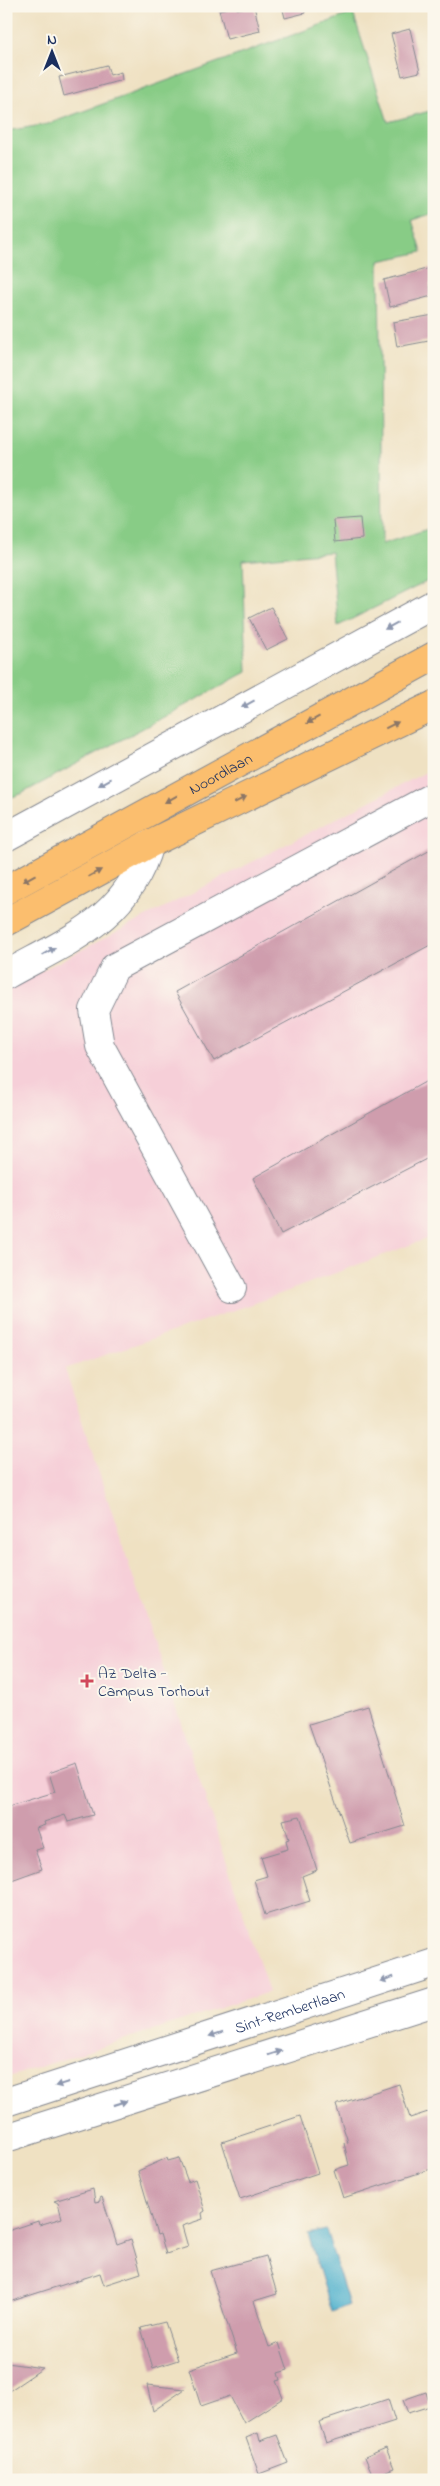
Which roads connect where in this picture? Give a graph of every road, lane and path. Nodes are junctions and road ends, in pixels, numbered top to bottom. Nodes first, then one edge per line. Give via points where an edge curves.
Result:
1 (434, 604) edge
2 (434, 656) edge
3 (434, 705) edge
4 (434, 796) edge
5 (6, 837) edge
6 (149, 844) junction
7 (6, 890) edge
8 (6, 922) edge
9 (6, 974) edge
10 (232, 1288) dead end
11 (434, 1963) edge
12 (434, 2002) edge
13 (146, 2058) junction
14 (157, 2091) junction
15 (6, 2102) edge
16 (6, 2138) edge

1 -> 5 street
2 -> 7 main road, Noordlaan
6 -> 3 main road, Noordlaan
4 - 10 street via 115,968 94,1010 100,1046
8 -> 6 main road, Noordlaan
9 -> 6 street via 105,917 128,892
11 -> 13 street, Sint-Rembertlaan
14 -> 12 street
13 - 14 street
13 -> 15 street, Sint-Rembertlaan
16 -> 14 street

